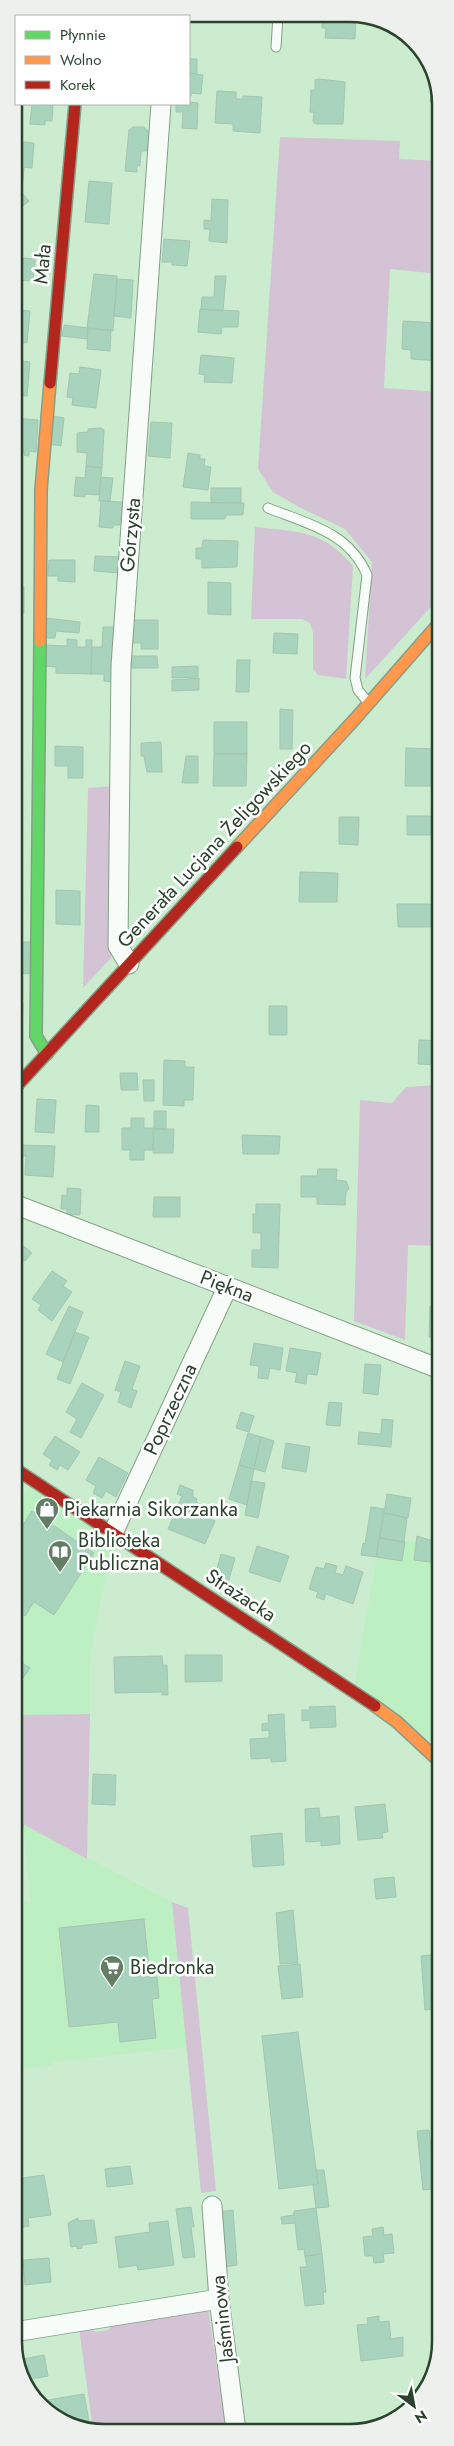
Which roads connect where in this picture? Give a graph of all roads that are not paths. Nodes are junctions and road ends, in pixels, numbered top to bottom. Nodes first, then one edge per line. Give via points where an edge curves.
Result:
1 (278, 22) edge
2 (276, 47) dead end
3 (75, 105) edge
4 (161, 105) edge
5 (268, 508) dead end
6 (432, 631) edge
7 (368, 702) junction
8 (129, 964) junction
9 (46, 1054) junction
10 (23, 1080) edge
11 (23, 1207) edge
12 (228, 1286) junction
13 (432, 1366) edge
14 (22, 1473) edge
15 (112, 1532) junction
16 (432, 1755) edge
17 (212, 2206) dead end
18 (219, 2299) junction
19 (22, 2331) edge
20 (235, 2424) edge

1 - 2 lane
3 - 9 street, Mała via 41,490 36,1036
4 - 8 street, Górzysta via 121,666 118,946
5 - 7 lane via 340,538 361,562 367,575 355,678 358,690
6 - 7 street, Generała Lucjana Żeligowskiego
7 - 8 street, Generała Lucjana Żeligowskiego
8 - 9 street, Generała Lucjana Żeligowskiego
9 - 10 street, Generała Lucjana Żeligowskiego
11 - 12 street, Piękna
12 - 13 street, Piękna
12 - 15 street, Poprzeczna
14 - 15 street, Strażacka
15 - 16 street, Strażacka via 375,1706
17 - 18 street, Jaśminowa
18 - 19 street
18 - 20 street, Jaśminowa

